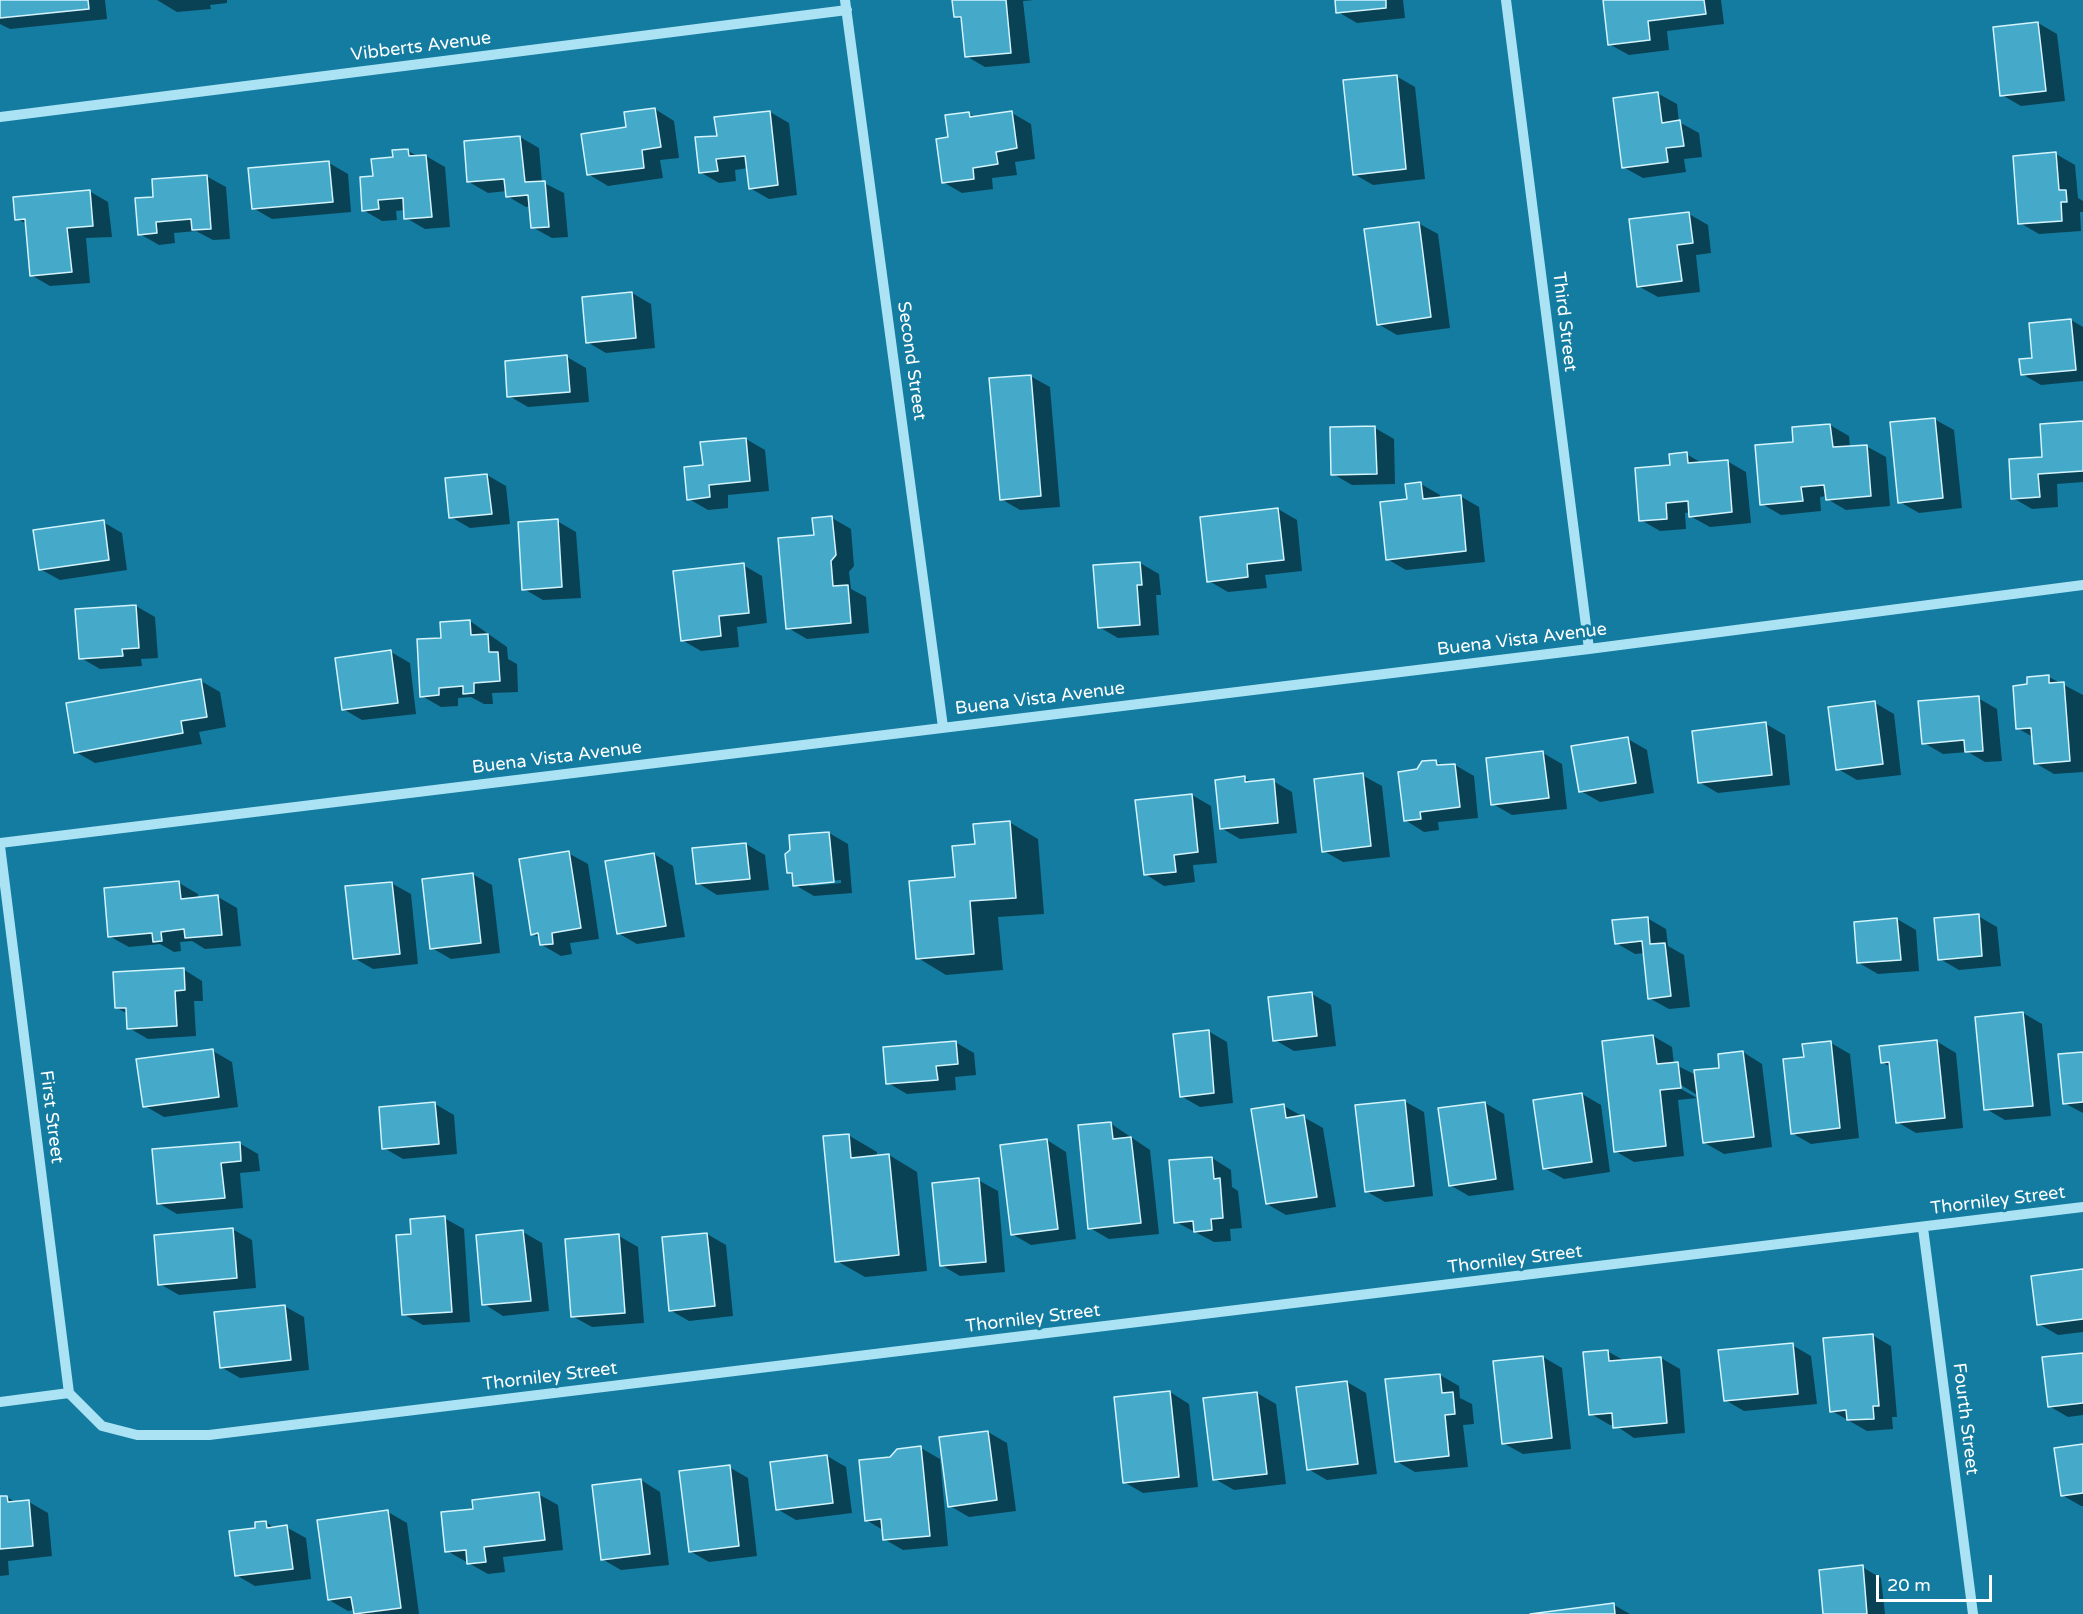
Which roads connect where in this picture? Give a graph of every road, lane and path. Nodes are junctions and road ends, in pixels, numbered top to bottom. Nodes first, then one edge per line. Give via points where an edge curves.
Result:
1 (1506, 0) edge
2 (846, 5) edge
3 (0, 117) edge
4 (2083, 585) edge
5 (1589, 649) junction
6 (943, 727) junction
7 (0, 844) edge
8 (2083, 1207) edge
9 (1923, 1228) junction
10 (69, 1393) junction
11 (0, 1402) edge
12 (1973, 1614) edge

1 - 5 street, Third Street
2 - 3 street, Vibberts Avenue
2 - 6 street, Second Street
4 - 5 street, Buena Vista Avenue
5 - 6 street, Buena Vista Avenue
6 - 7 street, Buena Vista Avenue
7 - 10 street, First Street
8 - 9 street, Thorniley Street
9 - 10 street, Thorniley Street via 209,1435 137,1435 102,1426
9 - 12 street, Fourth Street
10 - 11 street

